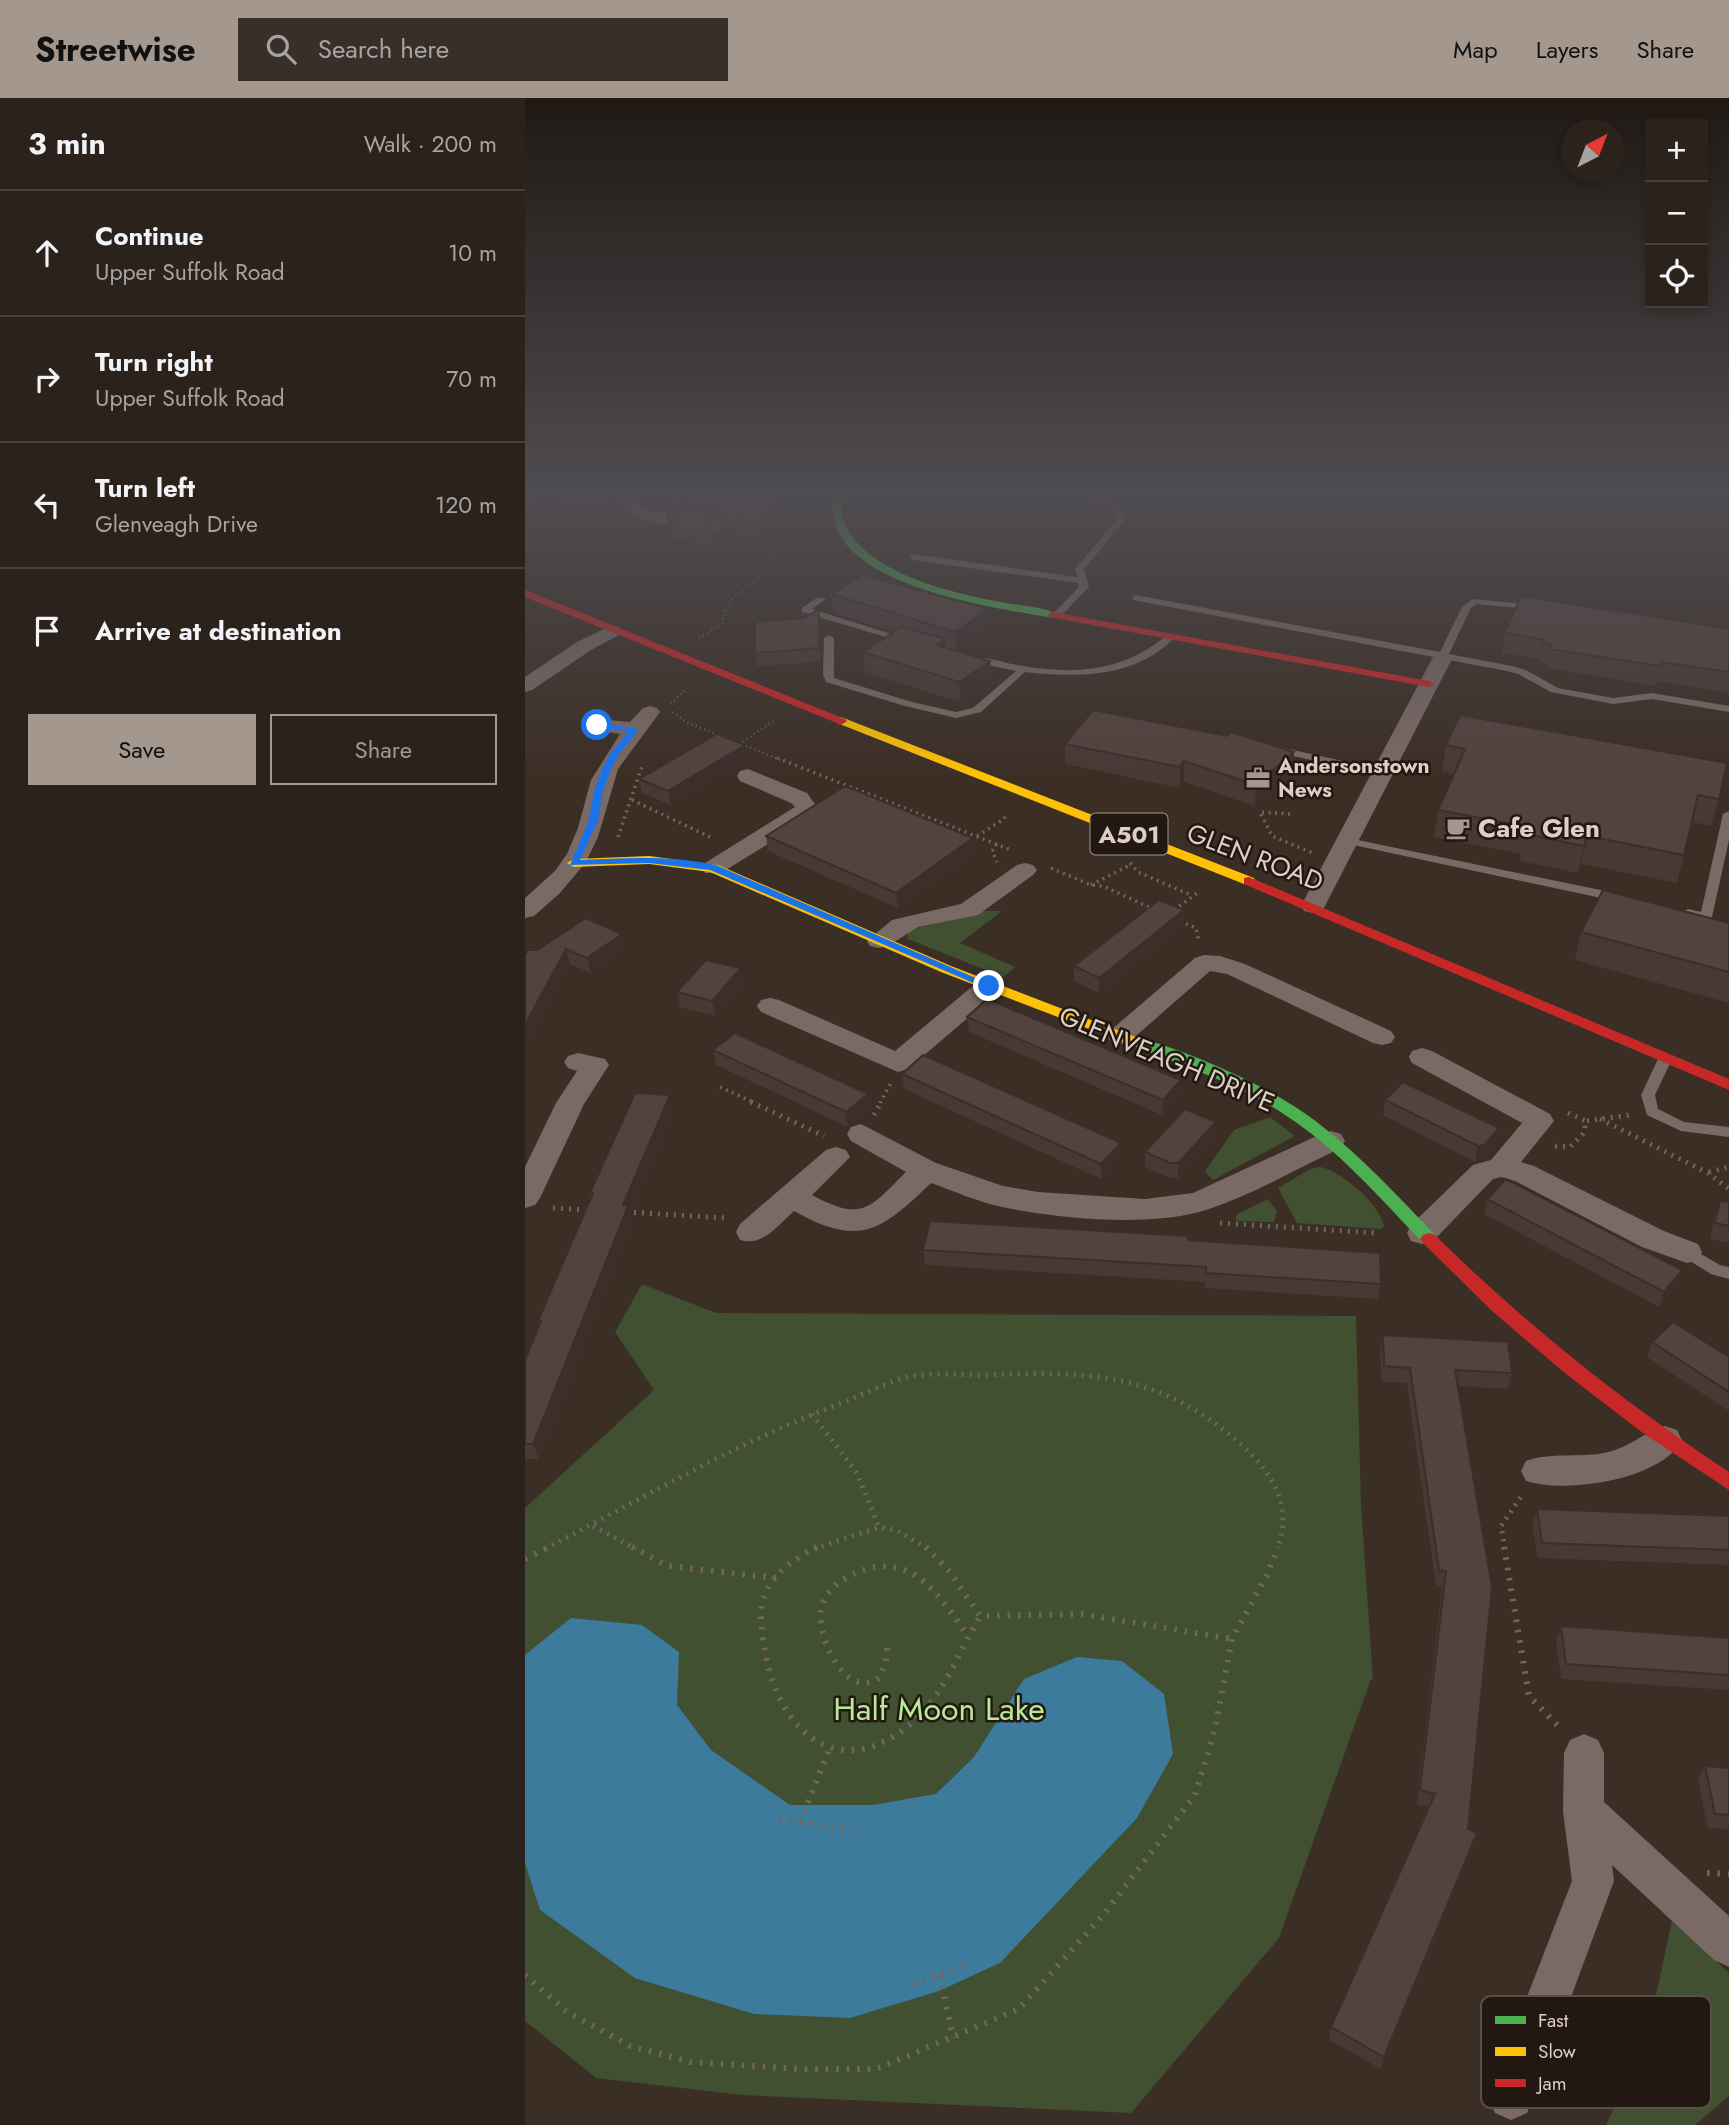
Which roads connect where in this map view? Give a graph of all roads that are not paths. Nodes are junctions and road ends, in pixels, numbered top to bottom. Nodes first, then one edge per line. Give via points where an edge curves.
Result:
1 (933, 588) edge
2 (1083, 588) edge
3 (525, 593) edge
4 (1136, 598) dead end
5 (821, 599) dead end
6 (1547, 610) edge
7 (1056, 616) junction
8 (612, 631) junction
9 (1170, 637) junction
10 (829, 638) dead end
11 (921, 645) edge
12 (959, 657) edge
13 (1443, 657) junction
14 (1022, 670) junction
15 (1429, 684) junction
16 (525, 686) edge
17 (1729, 709) edge
18 (650, 712) dead end
19 (597, 725) dead end
20 (635, 729) junction
21 (1259, 745) edge
22 (1383, 773) junction
23 (748, 776) dead end
24 (1729, 814) edge
25 (1348, 841) junction
26 (574, 863) junction
27 (1032, 864) road end
28 (713, 867) junction
29 (1630, 900) edge
30 (1313, 906) junction
31 (525, 911) edge
32 (1681, 912) edge
33 (879, 941) junction
34 (989, 986) junction
35 (770, 1006) dead end
36 (1119, 1036) junction
37 (1382, 1037) dead end
38 (1422, 1057) dead end
39 (1666, 1057) junction
40 (578, 1062) dead end
41 (1729, 1085) edge
42 (1729, 1132) edge
43 (861, 1133) dead end
44 (1331, 1141) junction
45 (832, 1147) road end
46 (1501, 1167) junction
47 (926, 1170) junction
48 (792, 1197) junction
49 (525, 1198) edge
50 (758, 1226) road end
51 (1419, 1230) junction
52 (1687, 1252) joint
53 (1729, 1273) edge
54 (1665, 1440) junction
55 (1538, 1471) road end
56 (1729, 1482) edge
57 (1584, 1753) road end
58 (1583, 1811) junction
59 (1729, 1945) edge
60 (1549, 1996) edge

1 - 7 street via 958,597
2 - 7 lane
3 - 8 street, GLEN ROAD / A501
4 - 13 lane
5 - 11 lane via 805,610
6 - 13 lane via 1475,601 1467,607
7 - 9 street
8 - 16 street
8 - 30 street, GLEN ROAD / A501
9 - 14 lane via 1154,651 1112,668
9 - 15 street
10 - 14 lane via 830,680 945,714 977,710
12 - 14 lane
13 - 15 street
13 - 17 lane via 1515,670 1555,690 1613,701 1653,696
15 - 22 street
18 - 20 street
19 - 20 street
20 - 26 street via 607,769 593,820
21 - 22 lane
22 - 25 street
23 - 28 street via 799,798 806,807
24 - 32 lane via 1706,917
25 - 29 lane
25 - 30 street
26 - 28 street, GLENVEAGH DRIVE via 682,862
26 - 31 street
27 - 33 street via 969,910 912,921
28 - 33 street, GLENVEAGH DRIVE
30 - 39 street, GLEN ROAD / A501
33 - 34 street, GLENVEAGH DRIVE
34 - 35 street via 898,1063
34 - 36 street, GLENVEAGH DRIVE
36 - 37 street via 1204,963 1237,969
36 - 44 street, GLENVEAGH DRIVE via 1254,1092
38 - 46 street via 1540,1121
39 - 41 street, GLEN ROAD / A501
39 - 42 lane via 1648,1095 1652,1112 1681,1126
40 - 49 street via 595,1065 570,1103
43 - 47 street
44 - 47 street via 1201,1201 1173,1208 1038,1203 1000,1196
44 - 51 street, GLENVEAGH DRIVE
45 - 48 street
46 - 51 street via 1483,1172
46 - 52 street via 1524,1173
47 - 48 street via 873,1217 855,1222 837,1220
48 - 50 street
51 - 54 street, GLENVEAGH DRIVE via 1515,1322
52 - 53 lane
54 - 55 street via 1634,1461 1612,1468
54 - 56 street, GLENVEAGH DRIVE
57 - 58 street
58 - 59 street
58 - 60 street via 1593,1881

